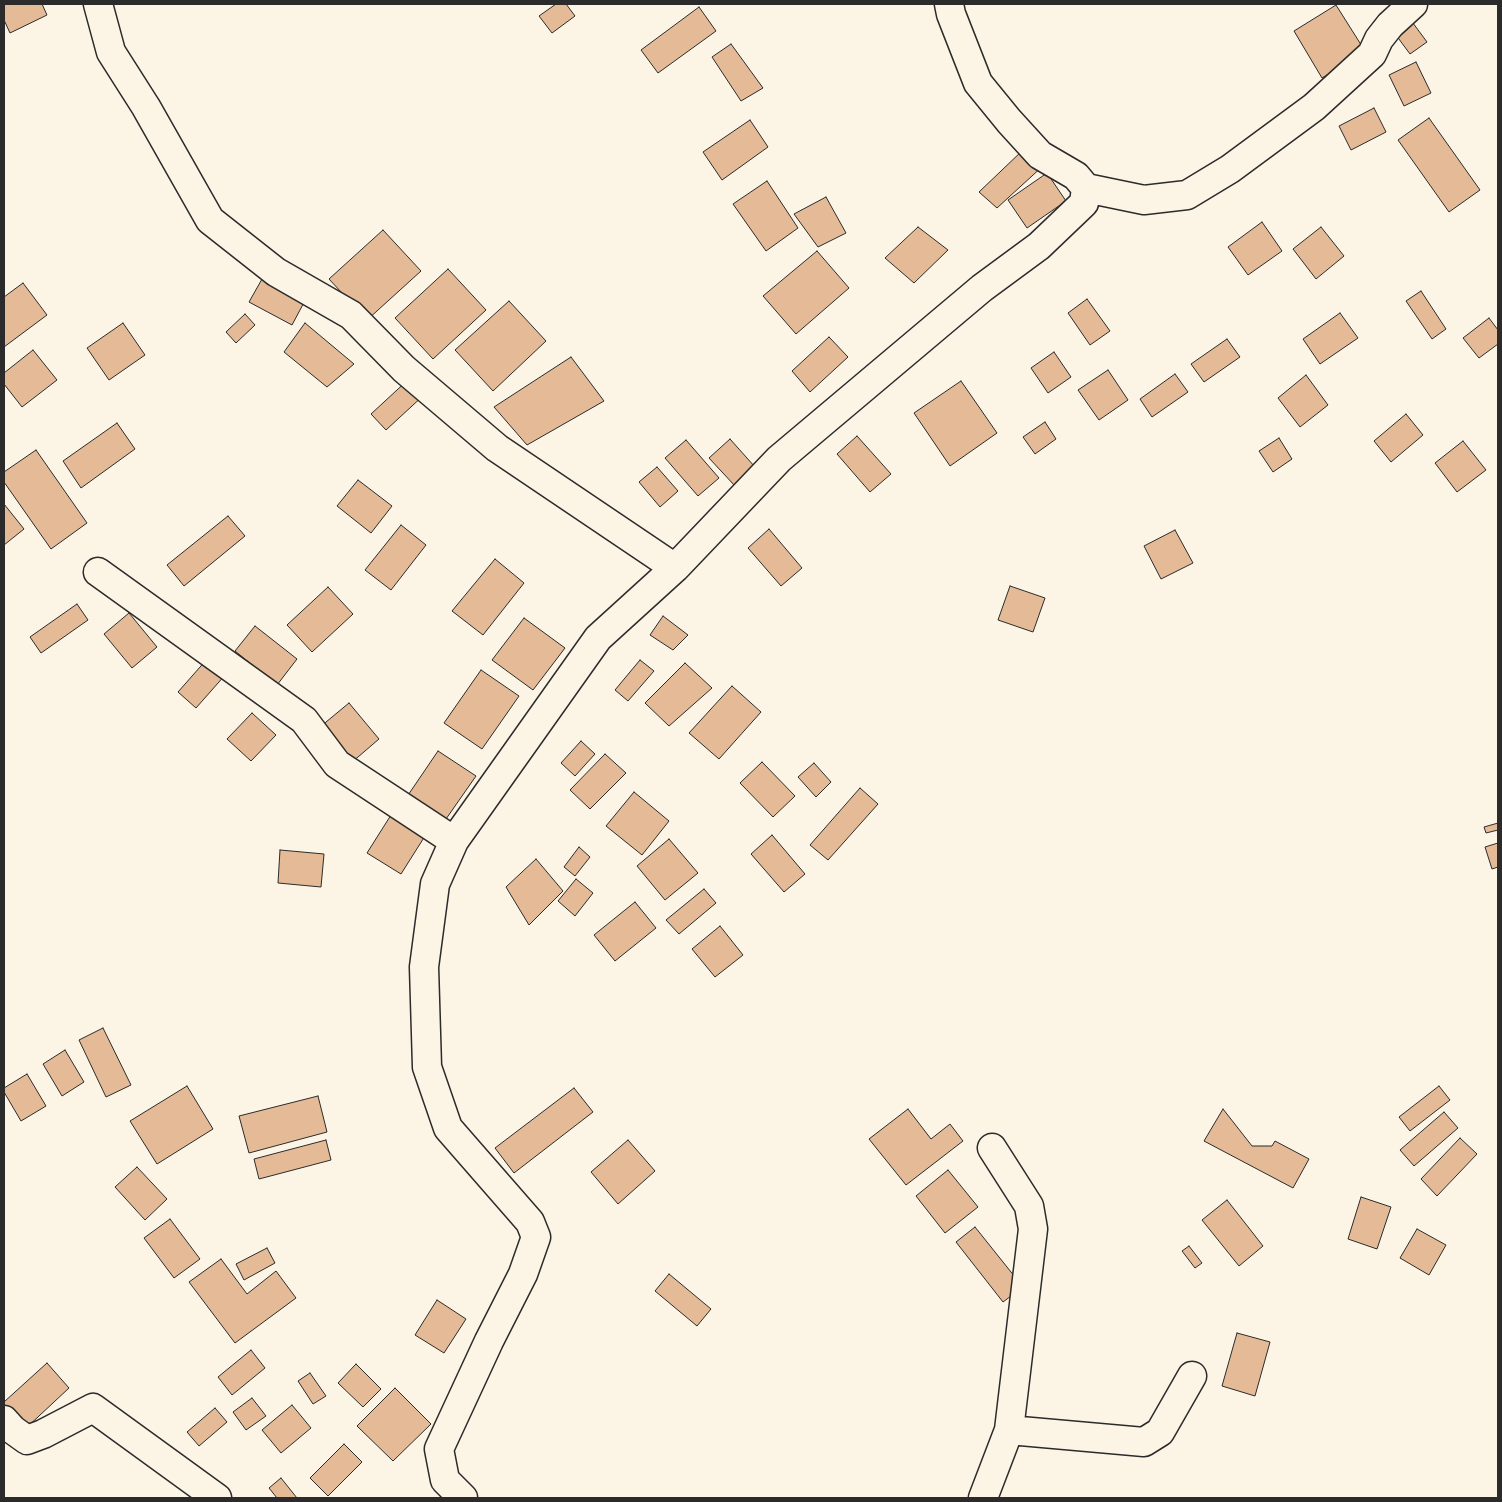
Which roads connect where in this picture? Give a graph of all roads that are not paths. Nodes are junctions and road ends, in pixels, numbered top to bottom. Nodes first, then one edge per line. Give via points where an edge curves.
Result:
1 (98, 4) edge
2 (949, 4) edge
3 (1413, 4) edge
4 (1086, 188) junction
5 (674, 568) junction
6 (98, 572) dead end
7 (454, 841) junction
8 (992, 1148) dead end
9 (1192, 1376) dead end
10 (4, 1420) edge
11 (1009, 1430) junction
12 (217, 1498) edge
13 (463, 1498) edge
14 (983, 1498) edge

1 - 5 street via 111,52 210,220 276,272 351,315 404,369 497,448
2 - 4 street via 978,83 1040,155 1076,176
3 - 4 street via 1379,39 1372,54 1314,107 1188,196 1144,200
4 - 5 street via 1084,203 1040,246 982,288 779,459
5 - 7 street via 598,638
6 - 7 street via 304,720 337,764
7 - 13 street via 435,884 424,967 427,1067 448,1128 530,1222 536,1237 524,1274 439,1449 445,1480
8 - 11 street via 1029,1206 1034,1229
9 - 11 street via 1160,1432 1144,1442
10 - 12 street via 27,1440 93,1408
11 - 14 street

